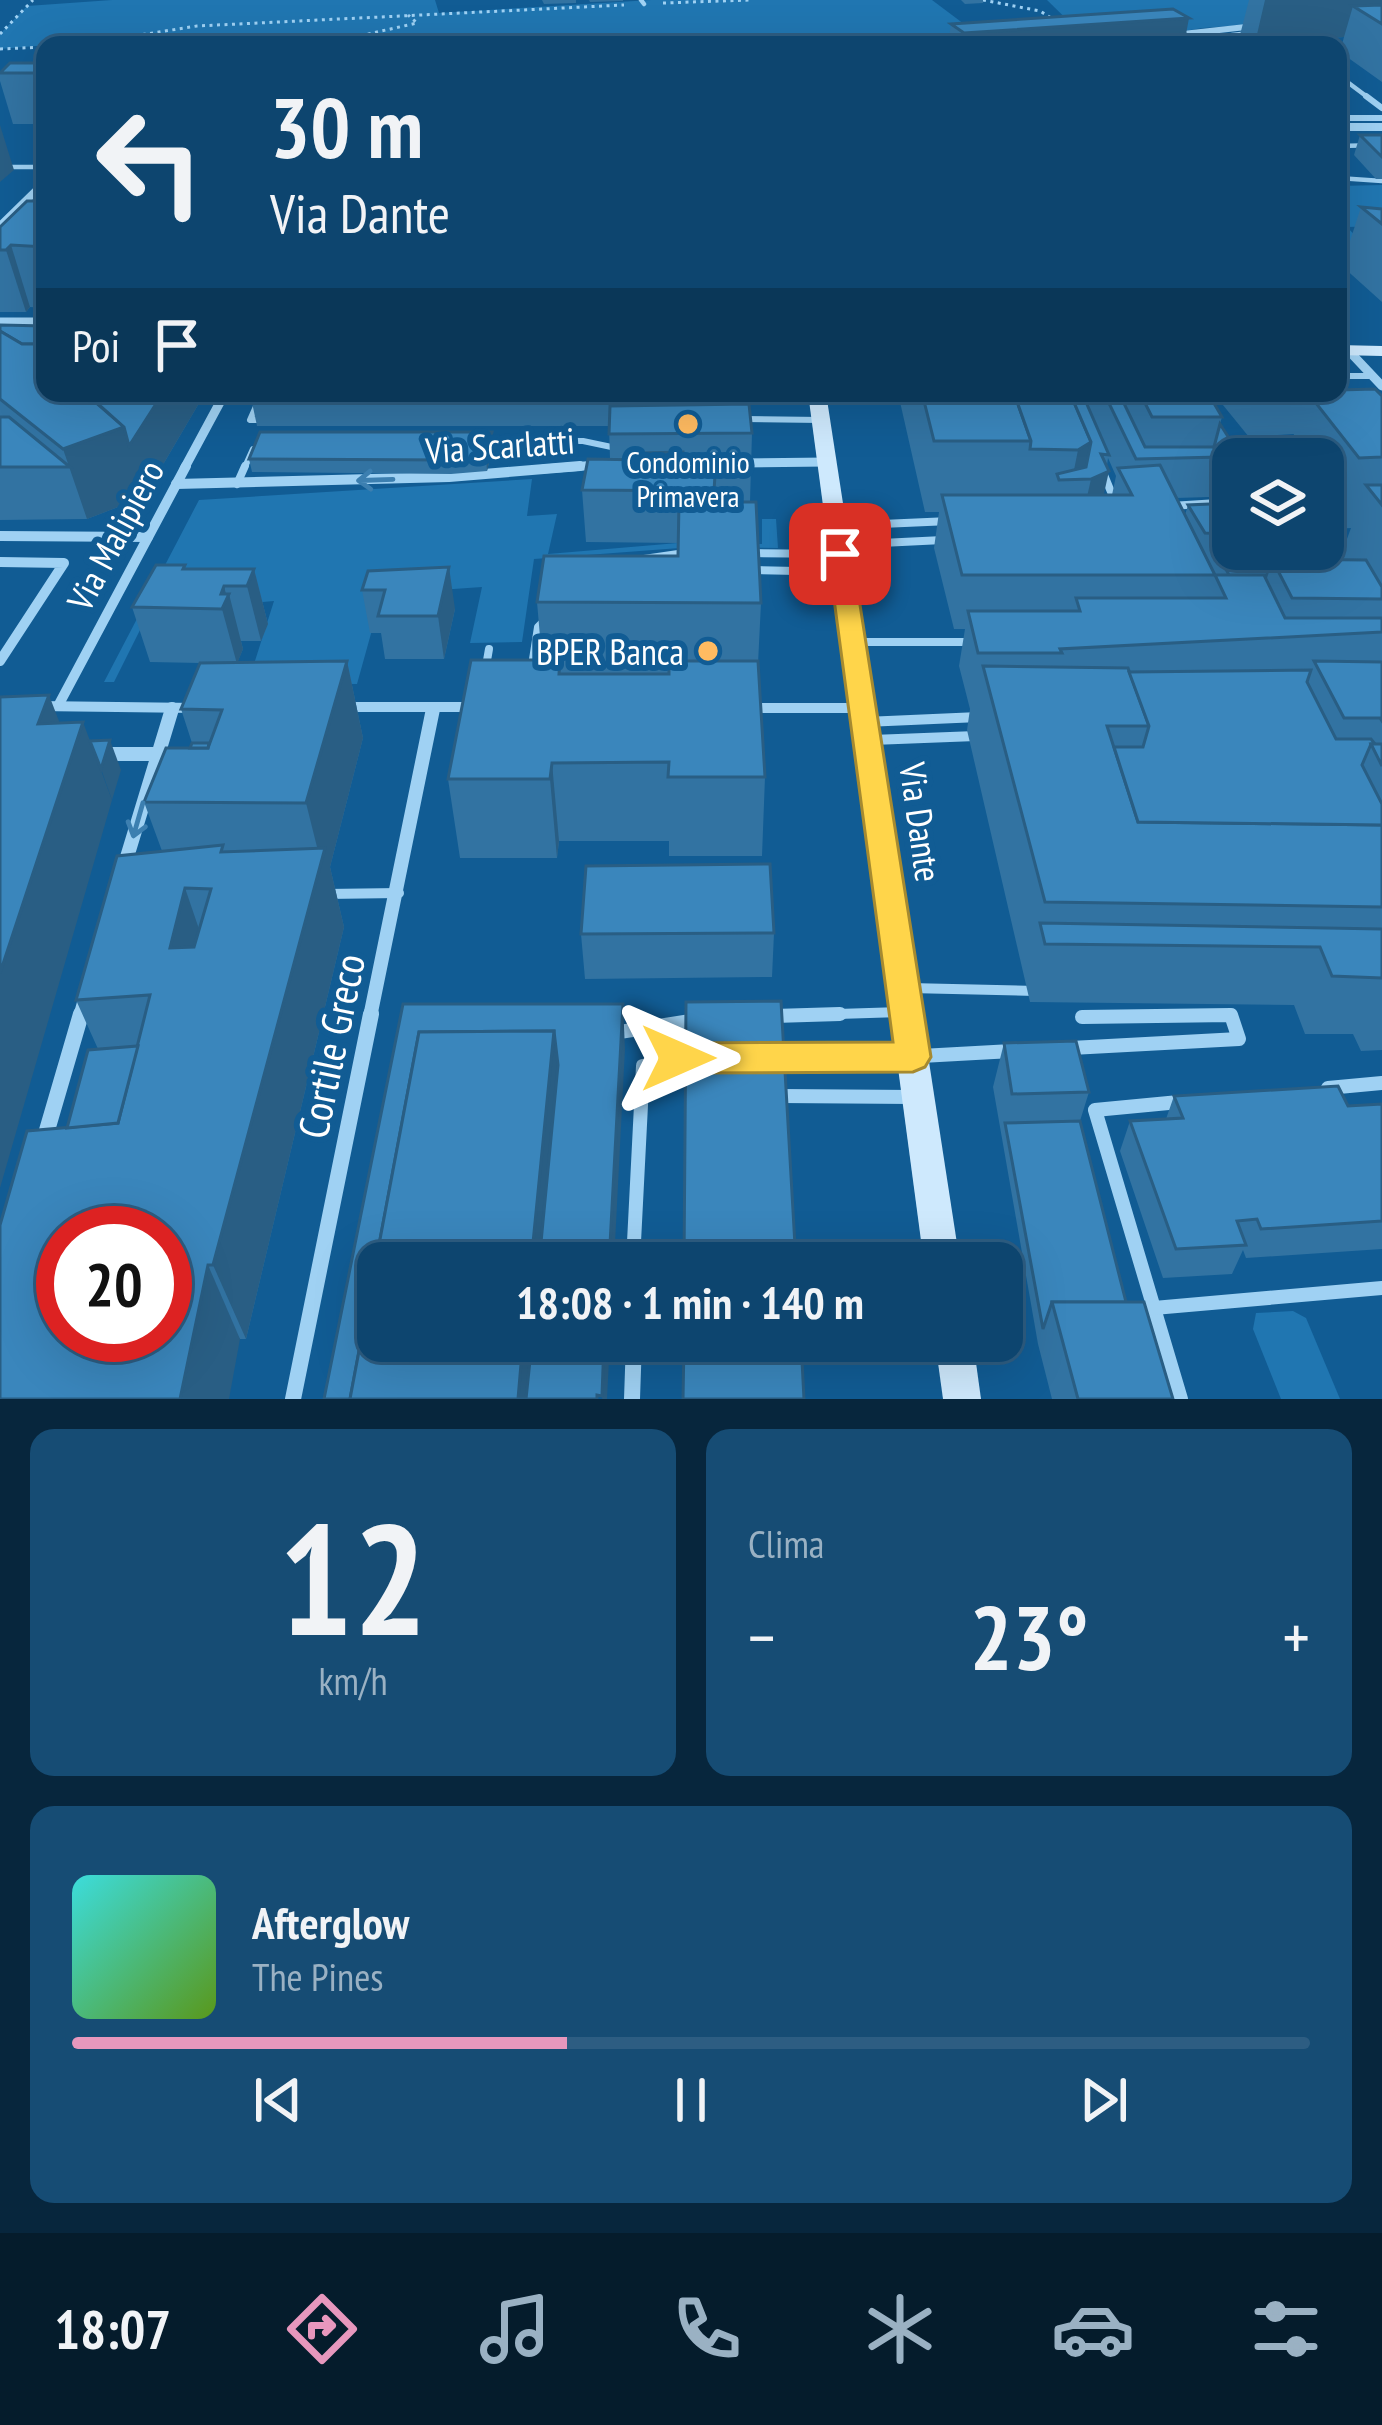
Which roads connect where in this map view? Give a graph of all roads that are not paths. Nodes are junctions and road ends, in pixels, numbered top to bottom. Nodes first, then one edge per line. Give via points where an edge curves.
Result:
1 (1266, 26) dead end
2 (1256, 33) dead end
3 (1174, 36) edge
4 (1235, 36) edge
5 (1347, 82) edge
6 (1366, 96) joint
7 (1382, 108) edge
8 (1347, 118) edge
9 (1382, 118) edge
10 (1347, 127) edge
11 (1382, 128) edge
12 (1382, 145) edge
13 (1347, 146) edge
14 (0, 167) edge
15 (36, 167) edge
16 (1347, 179) edge
17 (1382, 181) edge
18 (36, 190) edge
19 (18, 208) junction
20 (32, 209) edge
21 (0, 226) edge
22 (1380, 247) edge
23 (1347, 250) edge
24 (0, 322) edge
25 (36, 322) edge
26 (1347, 350) edge
27 (1382, 351) edge
28 (1347, 353) edge
29 (1347, 376) edge
30 (1373, 376) junction
31 (1382, 386) edge
32 (220, 402) edge
33 (258, 402) edge
34 (819, 406) edge
35 (274, 415) dead end
36 (744, 419) edge
37 (262, 420) dead end
38 (470, 440) edge
39 (1094, 450) edge
40 (827, 462) junction
41 (627, 463) joint
42 (716, 463) edge
43 (176, 484) junction
44 (238, 484) junction
45 (1199, 492) dead end
46 (1156, 494) edge
47 (1212, 503) edge
48 (1164, 506) edge
49 (1114, 510) edge
50 (974, 519) edge
51 (0, 536) edge
52 (148, 537) junction
53 (952, 539) edge
54 (840, 549) junction
55 (693, 552) edge
56 (735, 553) edge
57 (0, 562) edge
58 (630, 562) edge
59 (748, 570) edge
60 (552, 612) edge
61 (853, 642) junction
62 (988, 642) edge
63 (490, 649) dead end
64 (0, 661) edge
65 (528, 692) edge
66 (21, 706) edge
67 (58, 706) junction
68 (219, 707) edge
69 (338, 707) edge
70 (433, 707) junction
71 (477, 707) junction
72 (494, 707) edge
73 (172, 708) junction
74 (728, 708) edge
75 (1002, 717) edge
76 (865, 723) junction
77 (985, 736) edge
78 (90, 754) edge
79 (158, 754) junction
80 (118, 887) edge
81 (398, 893) junction
82 (310, 895) edge
83 (92, 976) edge
84 (1052, 992) dead end
85 (905, 1000) junction
86 (751, 1017) edge
87 (1082, 1017) dead end
88 (710, 1018) edge
89 (593, 1036) edge
90 (1050, 1049) edge
91 (1026, 1051) edge
92 (913, 1057) junction
93 (702, 1058) edge
94 (749, 1058) edge
95 (1382, 1083) edge
96 (1316, 1089) edge
97 (759, 1096) edge
98 (918, 1097) junction
99 (1205, 1100) edge
100 (39, 1155) edge
101 (634, 1242) dead end
102 (939, 1242) edge
103 (1382, 1288) edge
104 (1154, 1308) junction
105 (633, 1362) edge
106 (957, 1362) edge
107 (293, 1399) edge
108 (632, 1399) edge
109 (962, 1399) edge
110 (1181, 1399) edge

1 - 3 street
2 - 4 lane
5 - 6 lane
6 - 7 street
8 - 9 street
10 - 11 street
12 - 13 lane
14 - 15 lane
16 - 17 lane
18 - 19 street
19 - 20 street
19 - 21 street
22 - 23 street
24 - 25 street
26 - 27 street
28 - 30 street
29 - 30 lane
30 - 31 street
32 - 43 street, Via Malipiero
33 - 37 lane via 250,420
34 - 36 lane
34 - 40 street, Via Dante
35 - 44 lane
38 - 41 lane via 583,441 628,450
39 - 49 lane
40 - 42 street
40 - 54 street, Via Dante
41 -> 44 street, Via Scarlatti
43 - 44 street, Via Scarlatti
43 - 52 street, Via Malipiero
45 - 46 lane
47 - 48 lane
50 - 54 lane
51 - 52 street
52 - 67 street, Via Malipiero
53 - 54 lane
54 - 56 lane
54 - 59 lane
54 - 61 street, Via Dante
55 - 58 lane
57 - 64 street via 64,563
60 - 65 lane via 538,627
61 - 62 lane
61 - 76 street, Via Dante
63 - 71 lane
66 - 67 street
67 - 73 street
68 - 73 street
69 - 70 street
70 - 71 street
70 - 81 street, Cortile Greco
71 - 72 street
73 - 79 street
74 - 76 street
75 - 76 lane
76 - 77 lane
76 - 85 street, Via Dante
78 - 79 street
79 -> 80 street
81 - 82 lane
81 - 107 street, Cortile Greco
83 - 100 street
84 - 85 lane
85 - 86 lane
85 - 92 street, Via Dante
87 - 90 lane via 1231,1015 1239,1039
88 - 89 lane
91 - 92 lane
92 - 94 lane
92 - 98 street, Via Dante
93 - 101 lane via 643,1066
95 - 96 lane
97 - 98 lane
98 - 102 street, Via Dante
99 - 104 lane via 1095,1110
103 - 104 lane
104 - 110 lane
105 - 108 street
106 - 109 street

